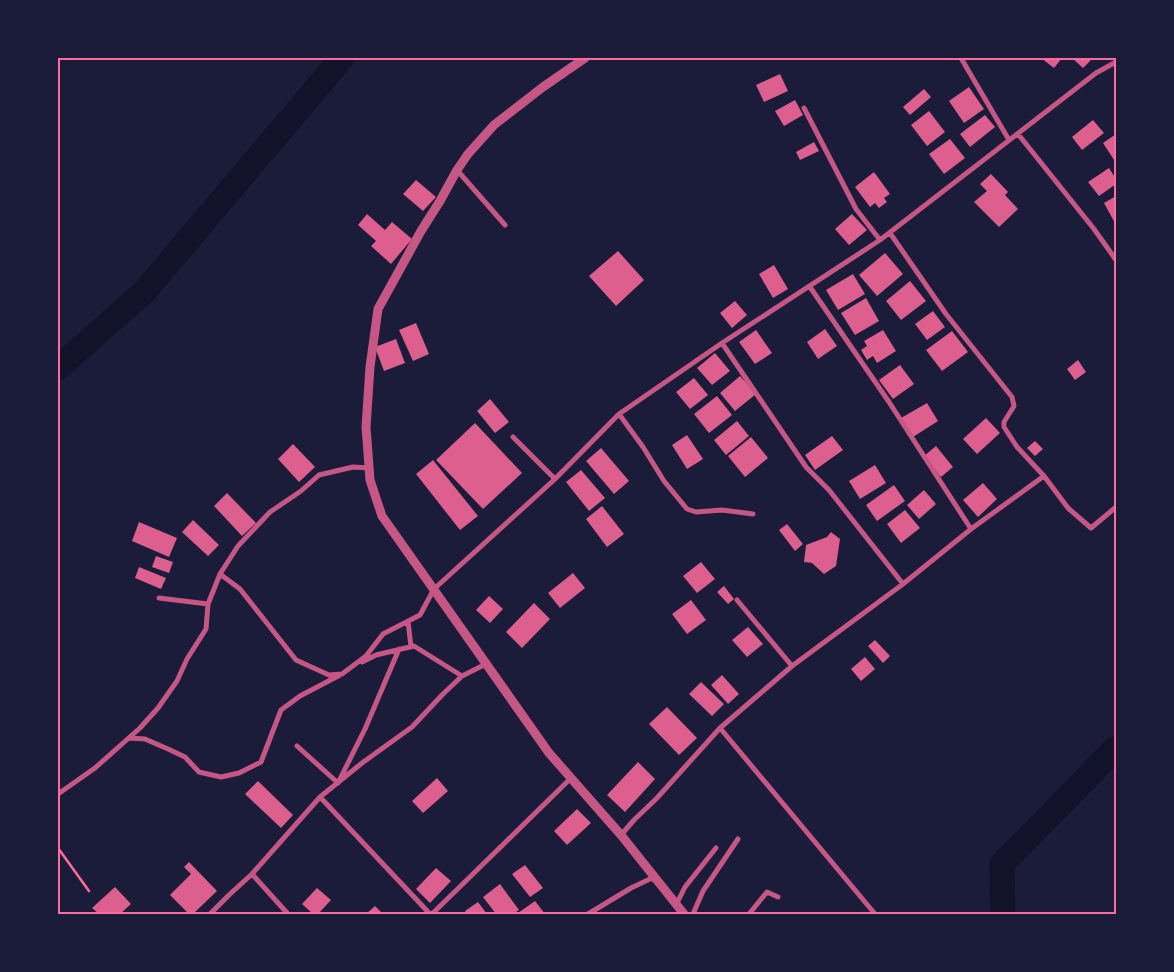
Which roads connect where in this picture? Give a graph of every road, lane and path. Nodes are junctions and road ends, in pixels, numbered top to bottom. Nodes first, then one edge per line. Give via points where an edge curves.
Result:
1 (585, 58) edge
2 (961, 58) edge
3 (1116, 62) edge
4 (804, 108) dead end
5 (1018, 134) junction
6 (1009, 140) junction
7 (457, 170) junction
8 (505, 225) dead end
9 (890, 233) junction
10 (880, 240) junction
11 (1116, 260) edge
12 (810, 286) junction
13 (722, 343) junction
14 (619, 414) junction
15 (513, 437) dead end
16 (369, 468) junction
17 (1044, 476) junction
18 (555, 478) junction
19 (1116, 508) edge
20 (753, 514) dead end
21 (971, 528) junction
22 (220, 574) junction
23 (903, 584) junction
24 (434, 589) junction
25 (159, 598) dead end
26 (738, 600) dead end
27 (208, 604) junction
28 (408, 621) junction
29 (411, 647) junction
30 (399, 649) junction
31 (486, 664) junction
32 (792, 666) junction
33 (352, 667) junction
34 (342, 674) junction
35 (462, 676) junction
36 (720, 728) junction
37 (129, 738) junction
38 (298, 746) dead end
39 (570, 779) junction
40 (338, 783) junction
41 (58, 794) edge
42 (320, 797) junction
43 (621, 835) junction
44 (738, 839) dead end
45 (58, 848) edge
46 (716, 848) dead end
47 (252, 874) junction
48 (663, 889) junction
49 (89, 891) dead end
50 (778, 897) dead end
51 (676, 905) junction
52 (210, 914) edge
53 (288, 914) edge
54 (431, 914) edge
55 (588, 914) edge
56 (684, 914) edge
57 (693, 914) edge
58 (749, 914) edge
59 (875, 914) edge

1 - 7 street via 494,125
2 - 6 street
3 - 5 street via 1096,73
4 - 10 street via 856,208
5 - 6 street
5 - 11 street
6 - 9 street
7 - 8 street
7 - 16 street via 378,309 367,417
9 - 10 street
9 - 17 street via 946,314 1012,397 1014,406 1004,426 1017,447
10 - 12 street
12 - 13 street
12 - 21 street
13 - 14 street
13 - 23 street via 806,467 834,496
14 - 18 street
14 - 20 street via 687,509
15 - 18 street
16 - 22 street via 353,467 319,475 270,512 238,546
16 - 24 street via 382,516
17 - 19 street via 1068,508 1091,528
17 - 21 street
18 - 24 street
21 - 23 street
22 - 27 street
22 - 34 street via 240,589 296,660 329,675
23 - 32 street
24 - 28 street via 420,615
24 - 31 street
25 - 27 street
26 - 32 street
27 - 37 street via 206,629 176,681 158,708
28 - 29 street
28 - 33 street via 383,634 366,656
29 - 30 street
29 - 35 street
30 - 33 street via 376,655
30 - 40 street
31 - 35 street
31 - 39 street
32 - 36 street
33 - 34 street
34 - 37 street via 281,710 261,762 239,773 221,777 199,772 185,758 168,749 144,739
35 - 40 street via 412,727
36 - 43 street
36 - 59 street
37 - 41 street
38 - 40 street
39 - 43 street
39 - 54 street
40 - 42 street
42 - 47 street
42 - 54 street
43 - 48 street
44 - 57 street via 703,891
45 - 49 path
46 - 51 street via 685,887
47 - 52 street
47 - 53 street
48 - 51 street
48 - 55 street via 652,878
50 - 58 street via 768,892
51 - 56 street

